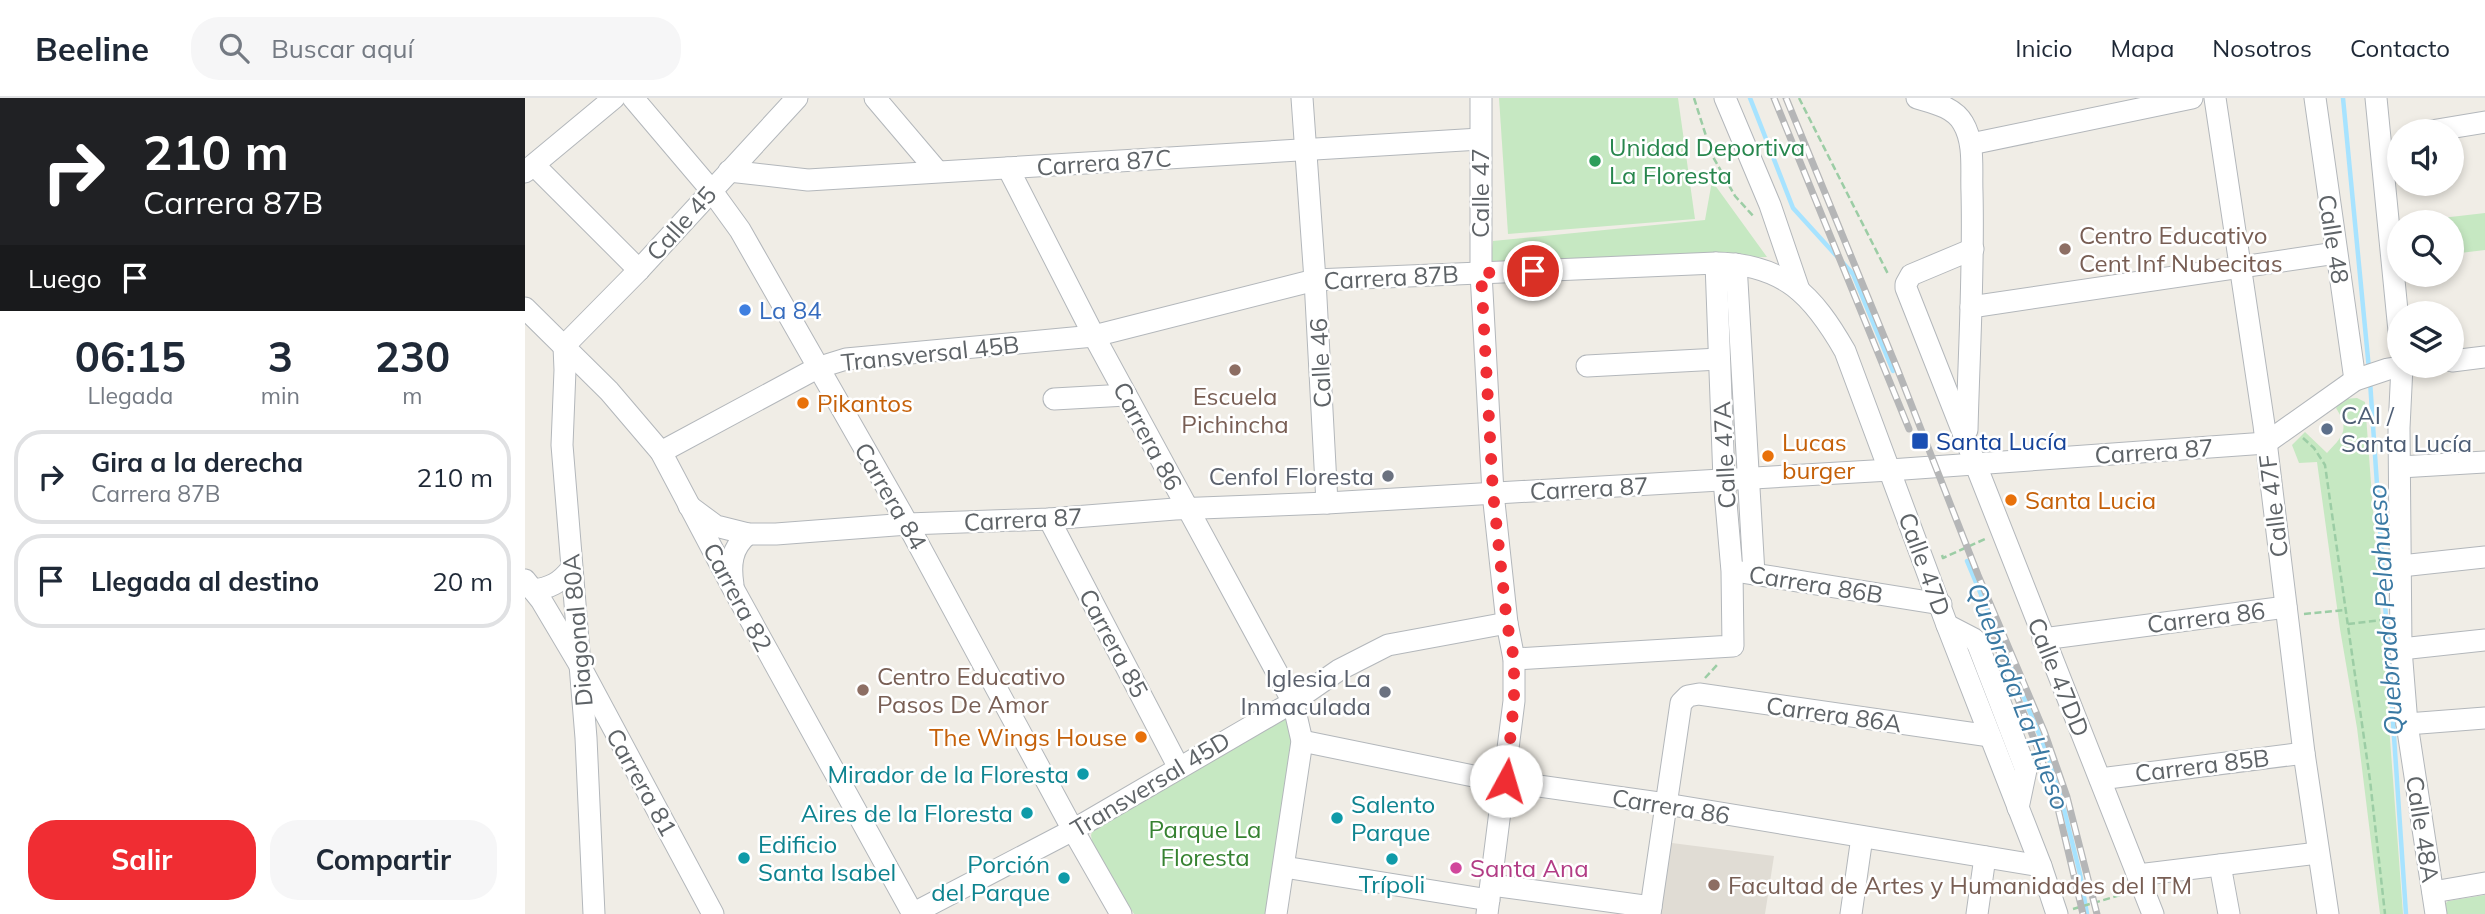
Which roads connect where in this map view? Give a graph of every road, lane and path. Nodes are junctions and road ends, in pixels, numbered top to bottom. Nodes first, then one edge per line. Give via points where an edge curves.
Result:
1 (614, 98) edge
2 (633, 98) edge
3 (797, 98) edge
4 (875, 98) edge
5 (1302, 98) edge
6 (1481, 98) edge
7 (1694, 98) edge
8 (1725, 98) edge
9 (1799, 98) edge
10 (1917, 98) edge
11 (2192, 98) edge
12 (2215, 98) edge
13 (2315, 98) edge
14 (2376, 98) edge
15 (1940, 101) edge
16 (2485, 122) edge
17 (2464, 126) edge
18 (2387, 129) edge
19 (1480, 139) junction
20 (1971, 145) junction
21 (1304, 148) junction
22 (530, 168) edge
23 (1008, 168) junction
24 (729, 171) junction
25 (937, 171) junction
26 (711, 190) junction
27 (2393, 196) edge
28 (1759, 223) dead end
29 (1973, 249) junction
30 (2336, 253) junction
31 (1726, 264) junction
32 (2241, 267) junction
33 (639, 270) junction
34 (1481, 273) junction
35 (1315, 280) junction
36 (1906, 284) junction
37 (1799, 290) junction
38 (2398, 301) edge
39 (1971, 307) junction
40 (525, 308) edge
41 (1094, 336) junction
42 (564, 346) junction
43 (2485, 357) edge
44 (1720, 359) junction
45 (2464, 359) edge
46 (1587, 366) dead end
47 (817, 368) junction
48 (2387, 371) edge
49 (2400, 378) edge
50 (2359, 379) junction
51 (1126, 395) junction
52 (1054, 399) dead end
53 (2297, 430) dead end
54 (1967, 438) junction
55 (2266, 443) junction
56 (661, 452) junction
57 (1975, 463) junction
58 (2485, 463) edge
59 (2400, 467) junction
60 (1890, 470) junction
61 (1747, 478) junction
62 (1724, 480) junction
63 (1493, 493) junction
64 (1327, 503) junction
65 (689, 506) junction
66 (1187, 509) junction
67 (1049, 519) junction
68 (908, 524) junction
69 (748, 534) junction
70 (1986, 539) dead end
71 (1943, 558) dead end
72 (2485, 558) edge
73 (2401, 566) junction
74 (571, 569) junction
75 (1733, 571) junction
76 (1754, 574) junction
77 (529, 585) edge
78 (734, 590) junction
79 (1941, 604) junction
80 (2346, 610) junction
81 (2286, 611) junction
82 (2390, 620) dead end
83 (1507, 623) junction
84 (2347, 624) junction
85 (1947, 625) junction
86 (2043, 639) junction
87 (2485, 640) edge
88 (1733, 646) junction
89 (2400, 649) junction
90 (1514, 659) junction
91 (579, 664) junction
92 (1685, 699) junction
93 (1293, 702) junction
94 (2485, 718) edge
95 (2407, 724) junction
96 (1990, 736) junction
97 (1302, 741) junction
98 (2304, 753) junction
99 (1179, 768) junction
100 (2100, 779) junction
101 (1506, 781) junction
102 (1666, 804) junction
103 (2018, 808) junction
104 (1073, 830) junction
105 (1862, 837) junction
106 (2318, 853) junction
107 (1985, 857) junction
108 (2220, 864) junction
109 (2041, 866) junction
110 (1284, 867) junction
111 (2139, 875) junction
112 (2485, 883) edge
113 (2433, 892) junction
114 (2119, 895) dead end
115 (1490, 900) edge
116 (1650, 910) edge
117 (2062, 912) edge
118 (594, 914) edge
119 (713, 914) edge
120 (913, 914) edge
121 (1121, 914) edge
122 (1276, 914) edge
123 (1851, 914) edge
124 (1977, 914) edge
125 (2153, 914) edge
126 (2229, 914) edge
127 (2328, 914) edge
128 (2385, 914) edge
129 (2436, 914) edge

1 - 22 street
2 - 26 street, Carrera 84
3 - 24 street, Calle 45
4 - 25 street
5 - 21 street, Calle 46
6 - 19 street, Calle 47
7 - 28 path via 1715,162 1735,196
8 - 37 street via 1770,205
9 - 36 path via 1894,288
10 - 15 street
11 - 20 street
12 - 32 street, Calle 47F
13 - 30 street, Calle 48
14 - 18 street
15 - 20 street, Calle 47DD via 1960,119
16 - 17 street
19 - 21 street, Carrera 87C
19 - 34 street, Calle 47
20 - 29 street, Calle 47DD
21 - 23 street, Carrera 87C
21 - 35 street, Calle 46
22 - 33 street
23 - 25 street, Carrera 87C
23 - 41 street, Carrera 86
24 - 25 street, Carrera 87C via 808,180
24 - 26 street, Calle 45
26 - 33 street, Calle 45
26 - 47 street, Carrera 84 via 740,230
27 - 38 street
29 - 36 street via 1911,275
29 - 39 street, Calle 47DD
30 - 32 street
30 - 50 street, Calle 48
31 - 34 street, Carrera 87B
31 - 37 street, Calle 47D via 1765,270
31 - 44 street, Calle 47A
31 - 61 street, Calle 47A
32 - 39 street
32 - 55 street, Calle 47F
33 - 42 street, Calle 45
34 - 35 street, Carrera 87B
34 - 63 street, Calle 47
35 - 41 street, Carrera 87B
35 - 64 street, Calle 46
36 - 54 street, Calle 47DD
37 - 60 street, Calle 47D via 1829,323 1845,351
39 - 54 street, Calle 47DD
40 - 42 street, Carrera 82
41 - 47 street, Transversal 45B via 846,359
41 - 51 street, Carrera 86
42 - 56 street, Carrera 82
42 - 74 street, Diagonal 80A via 562,445
43 - 45 street
44 - 46 street
44 - 62 street, Calle 47A
47 - 56 street, Transversal 45B
47 - 68 street, Carrera 84
48 - 50 street
49 - 59 street, Calle 48A
50 - 55 street
51 - 52 street
51 - 66 street, Carrera 86
53 - 80 path via 2325,465
54 - 57 street, Calle 47DD
55 - 57 street, Carrera 87
55 - 81 street, Calle 47F
56 - 65 street, Carrera 82
57 - 60 street, Carrera 87
57 - 86 street, Calle 47DD
58 - 59 street
59 - 73 street, Calle 48A
60 - 61 street, Carrera 87
60 - 79 street, Calle 47D
61 - 62 street, Carrera 87
61 - 76 street, Calle 47A
62 - 63 street, Carrera 87
62 - 75 street, Calle 47A
63 - 64 street, Carrera 87
63 - 83 street, Calle 47
64 - 66 street, Carrera 87
65 - 69 street, Carrera 87 via 716,526
65 - 78 street, Carrera 82
66 - 67 street, Carrera 87
66 - 93 street, Carrera 86
67 - 68 street, Carrera 87
67 - 99 street, Carrera 85
68 - 69 street, Carrera 87
68 - 104 street, Carrera 84
69 - 78 street via 738,542 732,560
70 - 71 path
72 - 73 street
73 - 89 street, Calle 48A
74 - 77 street via 562,581 548,588
74 - 91 street, Diagonal 80A
75 - 76 street, Carrera 86B
75 - 88 street, Calle 47A
76 - 79 street, Carrera 86B
77 - 91 street, Carrera 81
78 - 120 street, Carrera 82
79 - 85 street, Calle 47D
80 - 81 path
80 - 84 path
81 - 86 street, Carrera 86
81 - 98 street, Calle 47F
82 - 84 path
83 - 90 street, Calle 47
83 - 93 street, Transversal 45D via 1388,645 1339,670
84 - 128 path
85 - 96 street, Calle 47D
85 - 103 street via 1978,645 2025,770
86 - 100 street, Calle 47DD
87 - 89 street
88 - 90 street
88 - 92 path
89 - 95 street, Calle 48A
90 - 101 street, Calle 47
91 - 118 street, Diagonal 80A
91 - 119 street, Carrera 81
92 - 96 street, Carrera 86A via 1699,694
92 - 102 street
93 - 97 street
93 - 99 street, Transversal 45D
94 - 95 street
95 - 113 street, Calle 48A
96 - 103 street, Calle 47D
97 - 101 street, Carrera 86
97 - 110 street
98 - 100 street, Carrera 85B
98 - 106 street, Calle 47F
99 - 104 street, Transversal 45D
100 - 111 street, Calle 47DD
101 - 102 street, Carrera 86
101 - 115 street, Calle 47
102 - 105 street, Carrera 86
102 - 116 street
103 - 109 street, Calle 47D
104 - 120 street, Transversal 45D
104 - 121 street, Carrera 84
105 - 107 street, Carrera 86
105 - 123 street
106 - 108 street
106 - 127 street, Calle 47F
107 - 109 street, Carrera 86
107 - 124 street
108 - 111 street
108 - 126 street
109 - 117 street, Calle 47D
110 - 115 street
110 - 122 street
111 - 125 street, Calle 47DD
112 - 113 street
113 - 129 street, Calle 48A
114 - 117 path
115 - 116 street

